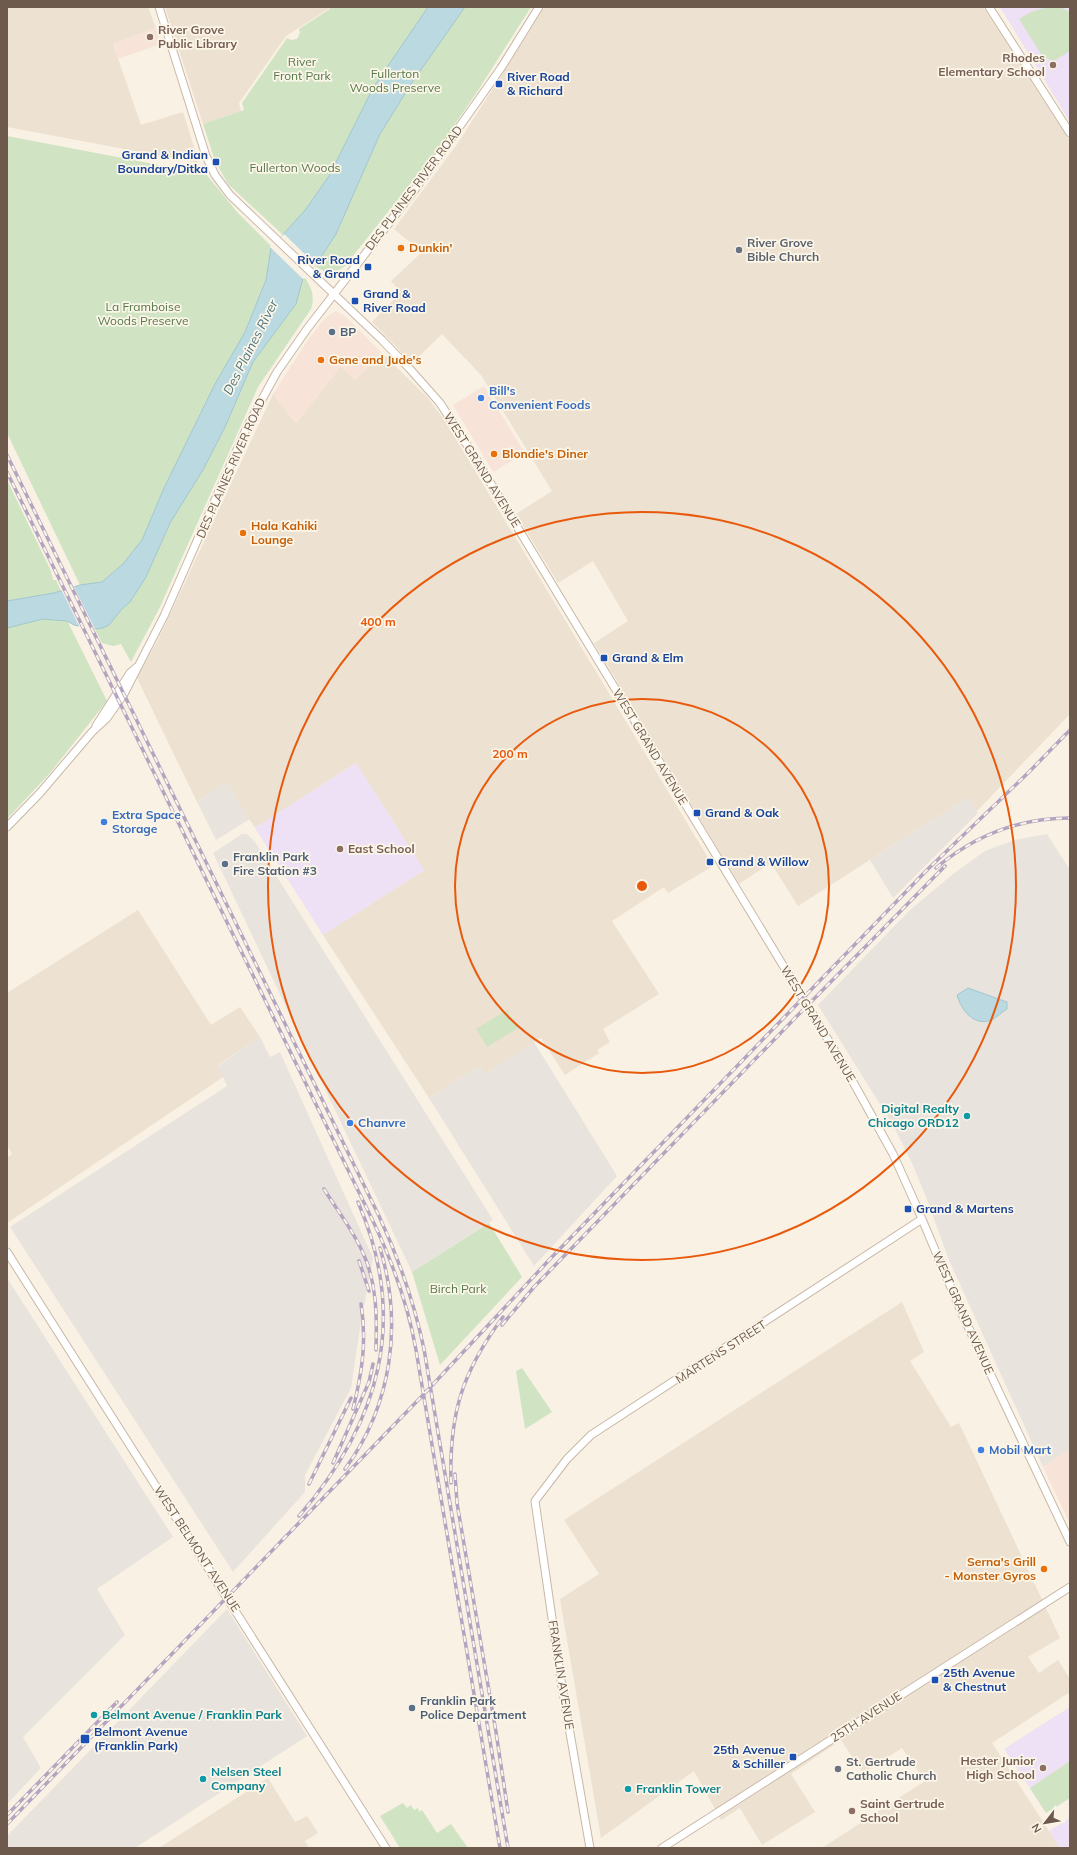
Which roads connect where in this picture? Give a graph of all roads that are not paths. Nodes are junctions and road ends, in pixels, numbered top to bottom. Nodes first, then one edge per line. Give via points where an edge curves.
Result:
1 (159, 7) edge
2 (539, 7) edge
3 (989, 7) edge
4 (1070, 133) edge
5 (334, 294) junction
6 (7, 827) edge
7 (922, 1219) junction
8 (7, 1252) edge
9 (535, 1501) joint
10 (1070, 1542) edge
11 (1070, 1587) edge
12 (386, 1848) edge
13 (590, 1848) edge
14 (662, 1848) edge

1 - 5 main road, WEST GRAND AVENUE via 210,166 221,185
2 - 5 main road, DES PLAINES RIVER ROAD via 501,68 416,188
3 - 4 main road
5 - 6 main road, DES PLAINES RIVER ROAD via 290,351 258,404 164,616 122,697 107,718
5 - 7 main road, WEST GRAND AVENUE via 426,386 457,428 847,1071 893,1154
7 - 9 main road, MARTENS STREET via 591,1435 567,1459
7 - 10 main road, WEST GRAND AVENUE via 963,1316
8 - 12 main road, WEST BELMONT AVENUE
9 - 13 main road, FRANKLIN AVENUE via 562,1687
11 - 14 main road, 25TH AVENUE

